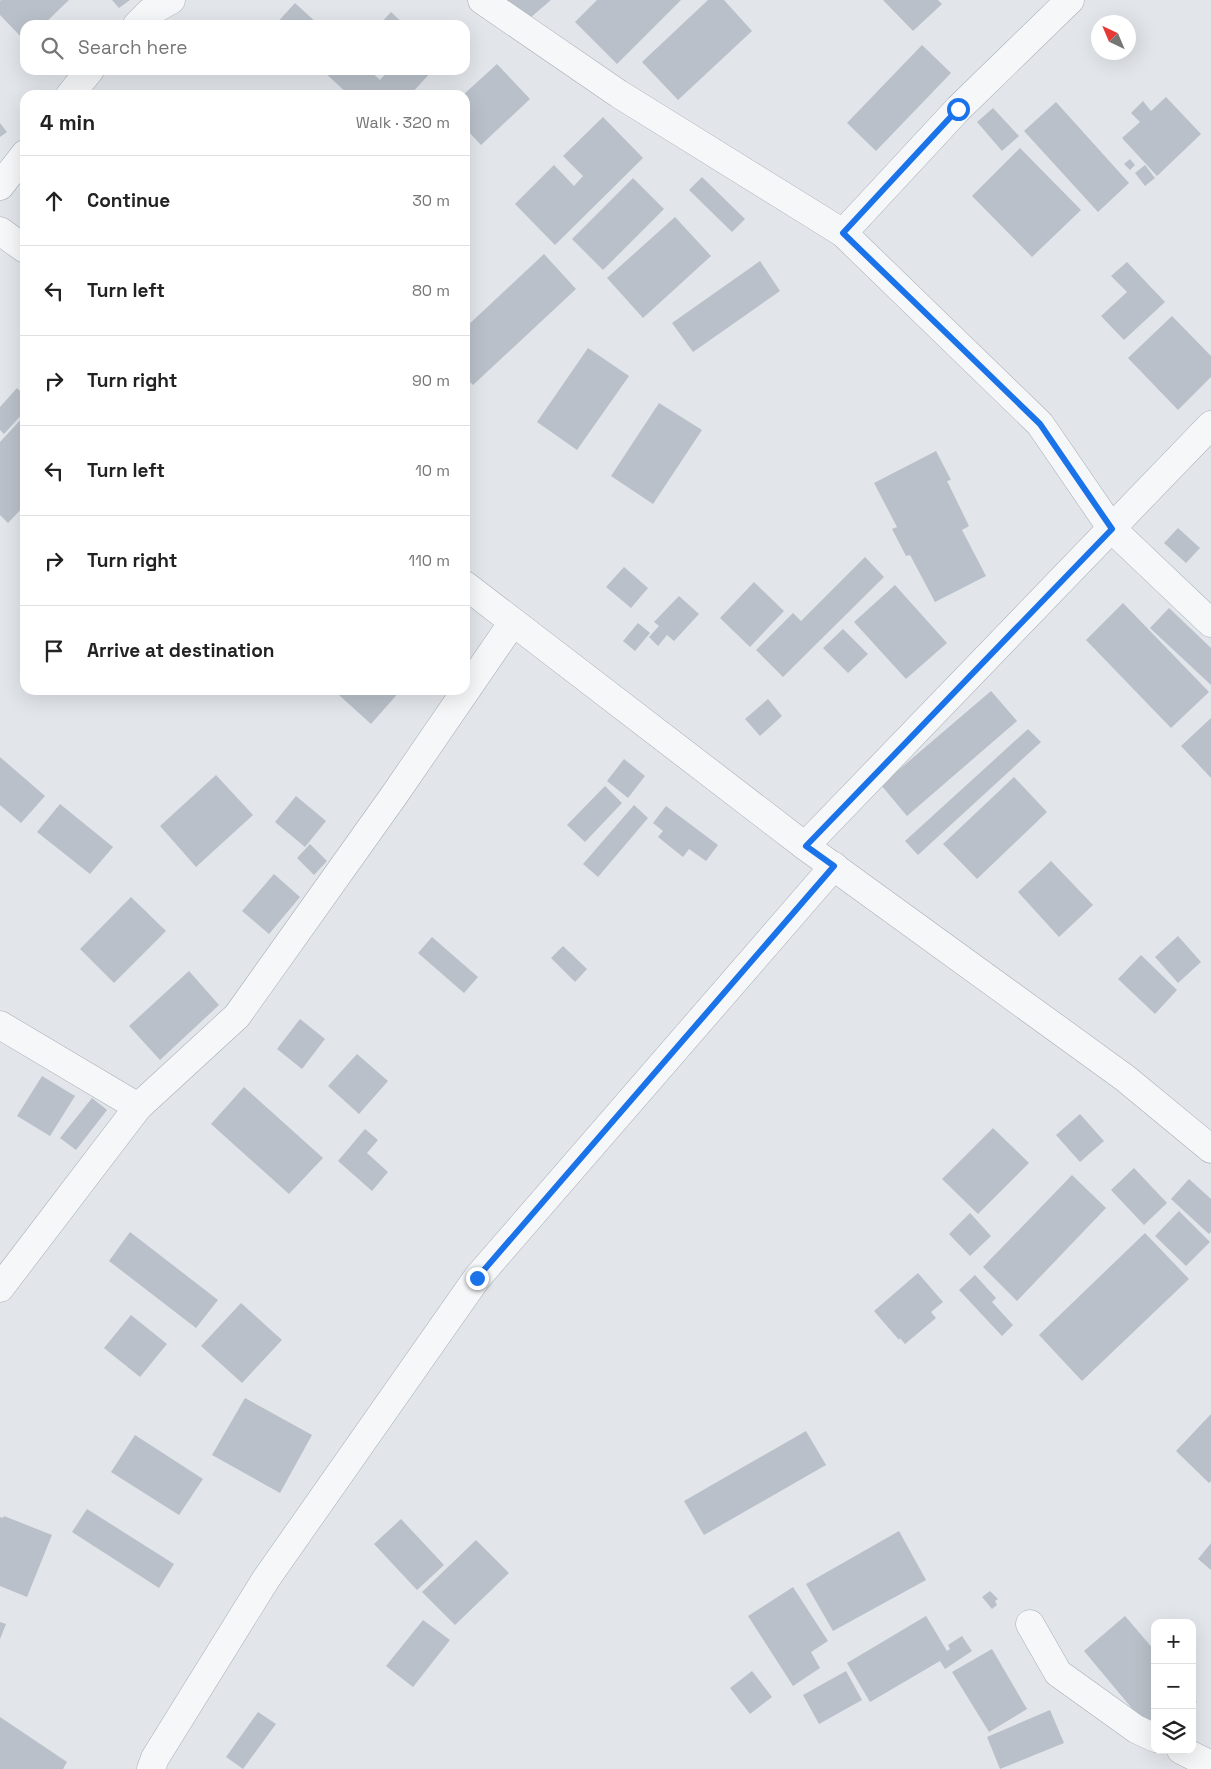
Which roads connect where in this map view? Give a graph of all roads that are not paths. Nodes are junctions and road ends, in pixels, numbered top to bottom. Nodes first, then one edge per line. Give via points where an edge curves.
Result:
1 (171, 0) edge
2 (482, 0) edge
3 (1070, 0) edge
4 (142, 20) edge
5 (86, 75) edge
6 (74, 90) edge
7 (20, 160) edge
8 (0, 186) edge
9 (0, 231) edge
10 (843, 233) junction
11 (20, 245) edge
12 (1211, 425) edge
13 (1112, 529) junction
14 (470, 589) edge
15 (513, 622) junction
16 (1211, 623) edge
17 (470, 685) edge
18 (463, 695) edge
19 (806, 846) junction
20 (834, 866) junction
21 (0, 1025) edge
22 (138, 1107) junction
23 (1211, 1149) edge
24 (0, 1288) edge
25 (1030, 1624) dead end
26 (1151, 1736) edge
27 (1190, 1754) edge
28 (1211, 1764) edge
29 (151, 1769) edge

1 - 4 street
2 - 10 street via 620,94
3 - 10 street via 958,109
5 - 6 street
7 - 8 street
9 - 11 street
10 - 13 street via 1040,424
12 - 13 street
13 - 16 street
13 - 19 street
14 - 15 street
15 - 17 street
15 - 19 street
18 - 22 street via 237,1016
19 - 20 street
20 - 23 street via 1125,1078
20 - 29 street via 477,1278 266,1579
21 - 22 street
22 - 24 street
25 - 26 street via 1058,1672 1136,1729
27 - 28 street

